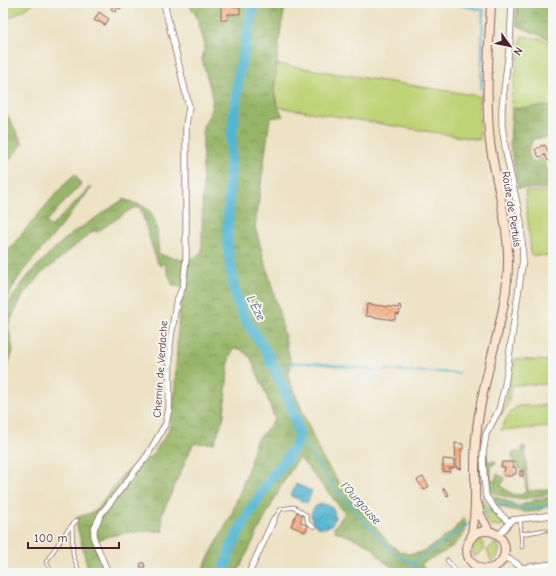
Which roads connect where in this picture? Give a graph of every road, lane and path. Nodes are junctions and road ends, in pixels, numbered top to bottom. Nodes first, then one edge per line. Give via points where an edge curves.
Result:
1 (164, 3) edge
2 (491, 3) edge
3 (512, 3) edge
4 (475, 488) junction
5 (553, 515) edge
6 (520, 518) junction
7 (274, 519) joint
8 (77, 520) dead end
9 (509, 522) junction
10 (72, 525) junction
11 (314, 527) dead end
12 (544, 530) dead end
13 (489, 531) junction
14 (521, 534) junction
15 (499, 535) junction
16 (471, 538) junction
17 (522, 547) dead end
18 (504, 557) junction
19 (447, 560) dead end
20 (553, 564) edge
21 (78, 569) dead end
22 (499, 569) edge
23 (480, 570) edge
24 (52, 573) edge
25 (108, 573) edge
26 (249, 573) edge
27 (457, 573) edge

1 - 25 street, Chemin de Verdache via 189,107 186,125 186,259 183,286 176,303 170,344 169,408 166,423 147,456 101,514 94,528 94,539
2 - 4 main road, Route de Pertuis via 488,119 505,218 508,255 501,316 477,423
3 - 9 street via 502,125 521,222 523,259 505,385 499,410 486,434 483,454 486,496 493,507
4 - 13 main road, Route de Pertuis via 480,514
4 - 16 main road, Route de Pertuis
5 - 6 street
6 - 9 street
6 - 14 lane
7 - 11 lane via 281,509 294,507 306,515 308,523
7 - 26 street
8 - 10 lane
9 - 15 street
10 - 21 lane via 73,554
10 - 24 lane via 46,562
12 - 14 lane
13 - 15 main road
13 - 16 main road via 476,533
14 - 17 lane
15 - 18 main road via 506,548
16 - 23 main road via 467,555
18 - 20 street via 522,568
18 - 22 main road
19 - 27 lane
22 - 23 main road

